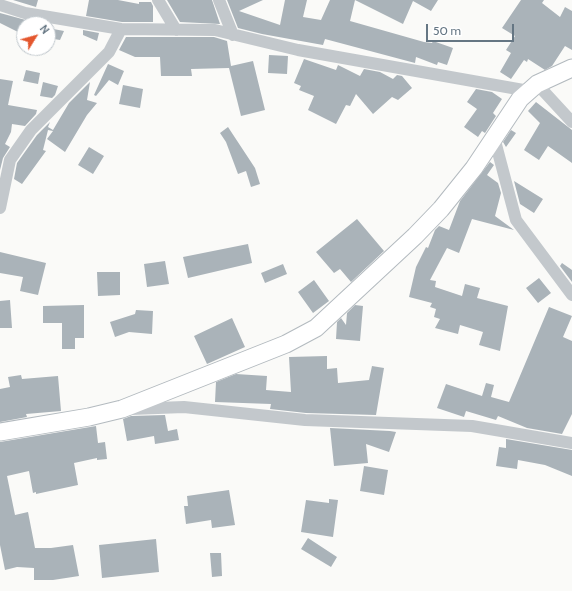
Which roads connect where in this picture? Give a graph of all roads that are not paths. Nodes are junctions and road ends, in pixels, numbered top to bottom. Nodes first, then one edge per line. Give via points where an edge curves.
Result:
1 (158, 0) edge
2 (219, 0) edge
3 (0, 5) edge
4 (121, 29) junction
5 (176, 30) junction
6 (233, 34) junction
7 (572, 68) edge
8 (533, 87) junction
9 (572, 122) edge
10 (494, 137) junction
11 (0, 208) edge
12 (572, 295) edge
13 (122, 409) junction
14 (0, 432) edge
15 (572, 443) edge

1 - 5 street
2 - 6 street
3 - 4 street via 26,13
4 - 5 street
4 - 11 street via 109,52 31,130 10,160
5 - 6 street via 215,30
6 - 8 street via 298,50
7 - 8 street
8 - 9 street
8 - 10 street via 520,99
10 - 12 street via 516,220
10 - 13 street via 442,209 316,328 286,344
13 - 14 street
13 - 15 street via 184,406 306,420 472,426

